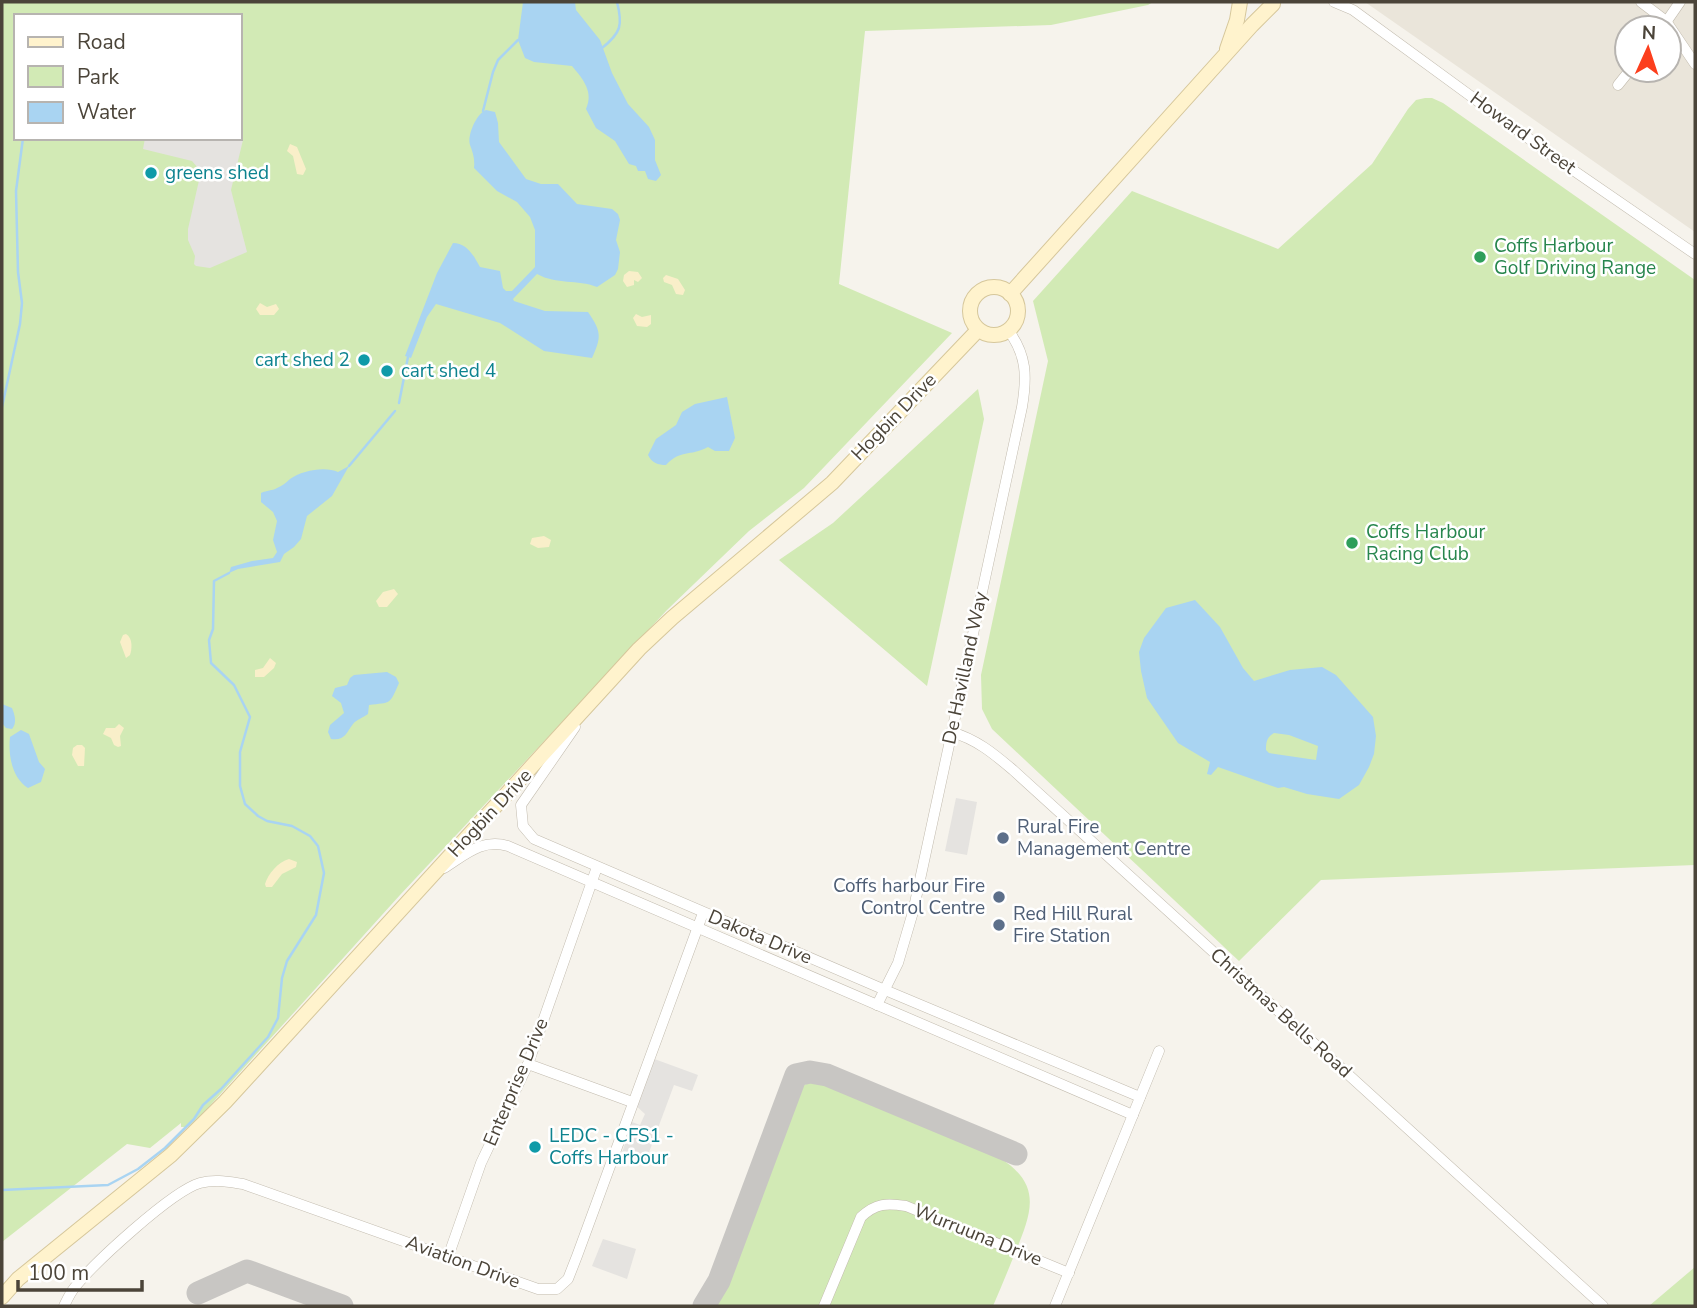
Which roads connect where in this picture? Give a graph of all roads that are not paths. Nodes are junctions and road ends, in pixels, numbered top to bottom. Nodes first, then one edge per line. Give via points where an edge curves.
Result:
1 (1240, 2) edge
2 (1246, 2) edge
3 (1334, 2) edge
4 (1275, 3) edge
5 (1349, 6) edge
6 (1683, 49) edge
7 (1223, 57) junction
8 (1695, 64) edge
9 (1695, 254) edge
10 (1010, 293) junction
11 (978, 330) junction
12 (1008, 330) junction
13 (592, 699) junction
14 (951, 732) junction
15 (597, 867) junction
16 (433, 875) junction
17 (592, 883) junction
18 (703, 913) junction
19 (697, 928) junction
20 (885, 990) junction
21 (877, 1005) junction
22 (1159, 1051) dead end
23 (528, 1064) junction
24 (1140, 1097) junction
25 (632, 1102) junction
26 (1133, 1115) junction
27 (448, 1256) junction
28 (1069, 1273) junction
29 (2, 1297) edge
30 (64, 1306) edge
31 (824, 1306) edge
32 (1055, 1306) edge
33 (1603, 1306) edge

1 - 7 main road
2 - 4 main road via 1255,6
3 - 5 street, Howard Street
4 - 7 main road
5 - 9 street, Howard Street
6 - 8 street
7 - 10 main road
10 - 11 main road via 994,286 979,291 969,312
10 - 12 main road via 1018,312
11 - 12 main road via 998,335
11 - 13 main road, Hogbin Drive via 832,483 672,618
12 - 14 street, De Havilland Way via 1024,360 1024,394
13 - 15 street, Dakota Drive via 525,797 520,812 523,826 534,839
13 - 16 main road, Hogbin Drive
14 - 20 street, De Havilland Way via 908,932
14 - 33 street, Christmas Bells Road via 987,747
15 - 17 street, Enterprise Drive
15 - 18 street, Dakota Drive
16 - 17 street, Dakota Drive via 496,842
16 - 29 main road, Hogbin Drive via 191,1137
17 - 19 street, Dakota Drive
17 - 23 street, Enterprise Drive
18 - 19 street, Aviation Drive
18 - 20 street, Dakota Drive
19 - 21 street, Dakota Drive
19 - 25 street, Aviation Drive
20 - 21 street, De Havilland Way
20 - 24 street, Dakota Drive
21 - 26 street, Dakota Drive
22 - 24 street
23 - 25 street
23 - 27 street, Enterprise Drive via 481,1163
24 - 26 street
25 - 27 street, Aviation Drive via 564,1285 538,1289
26 - 28 street
27 - 30 street, Aviation Drive via 220,1180 199,1183 169,1202 105,1255 73,1289
28 - 31 street, Wurruuna Drive via 906,1206 888,1203 872,1207 862,1217
28 - 32 street

